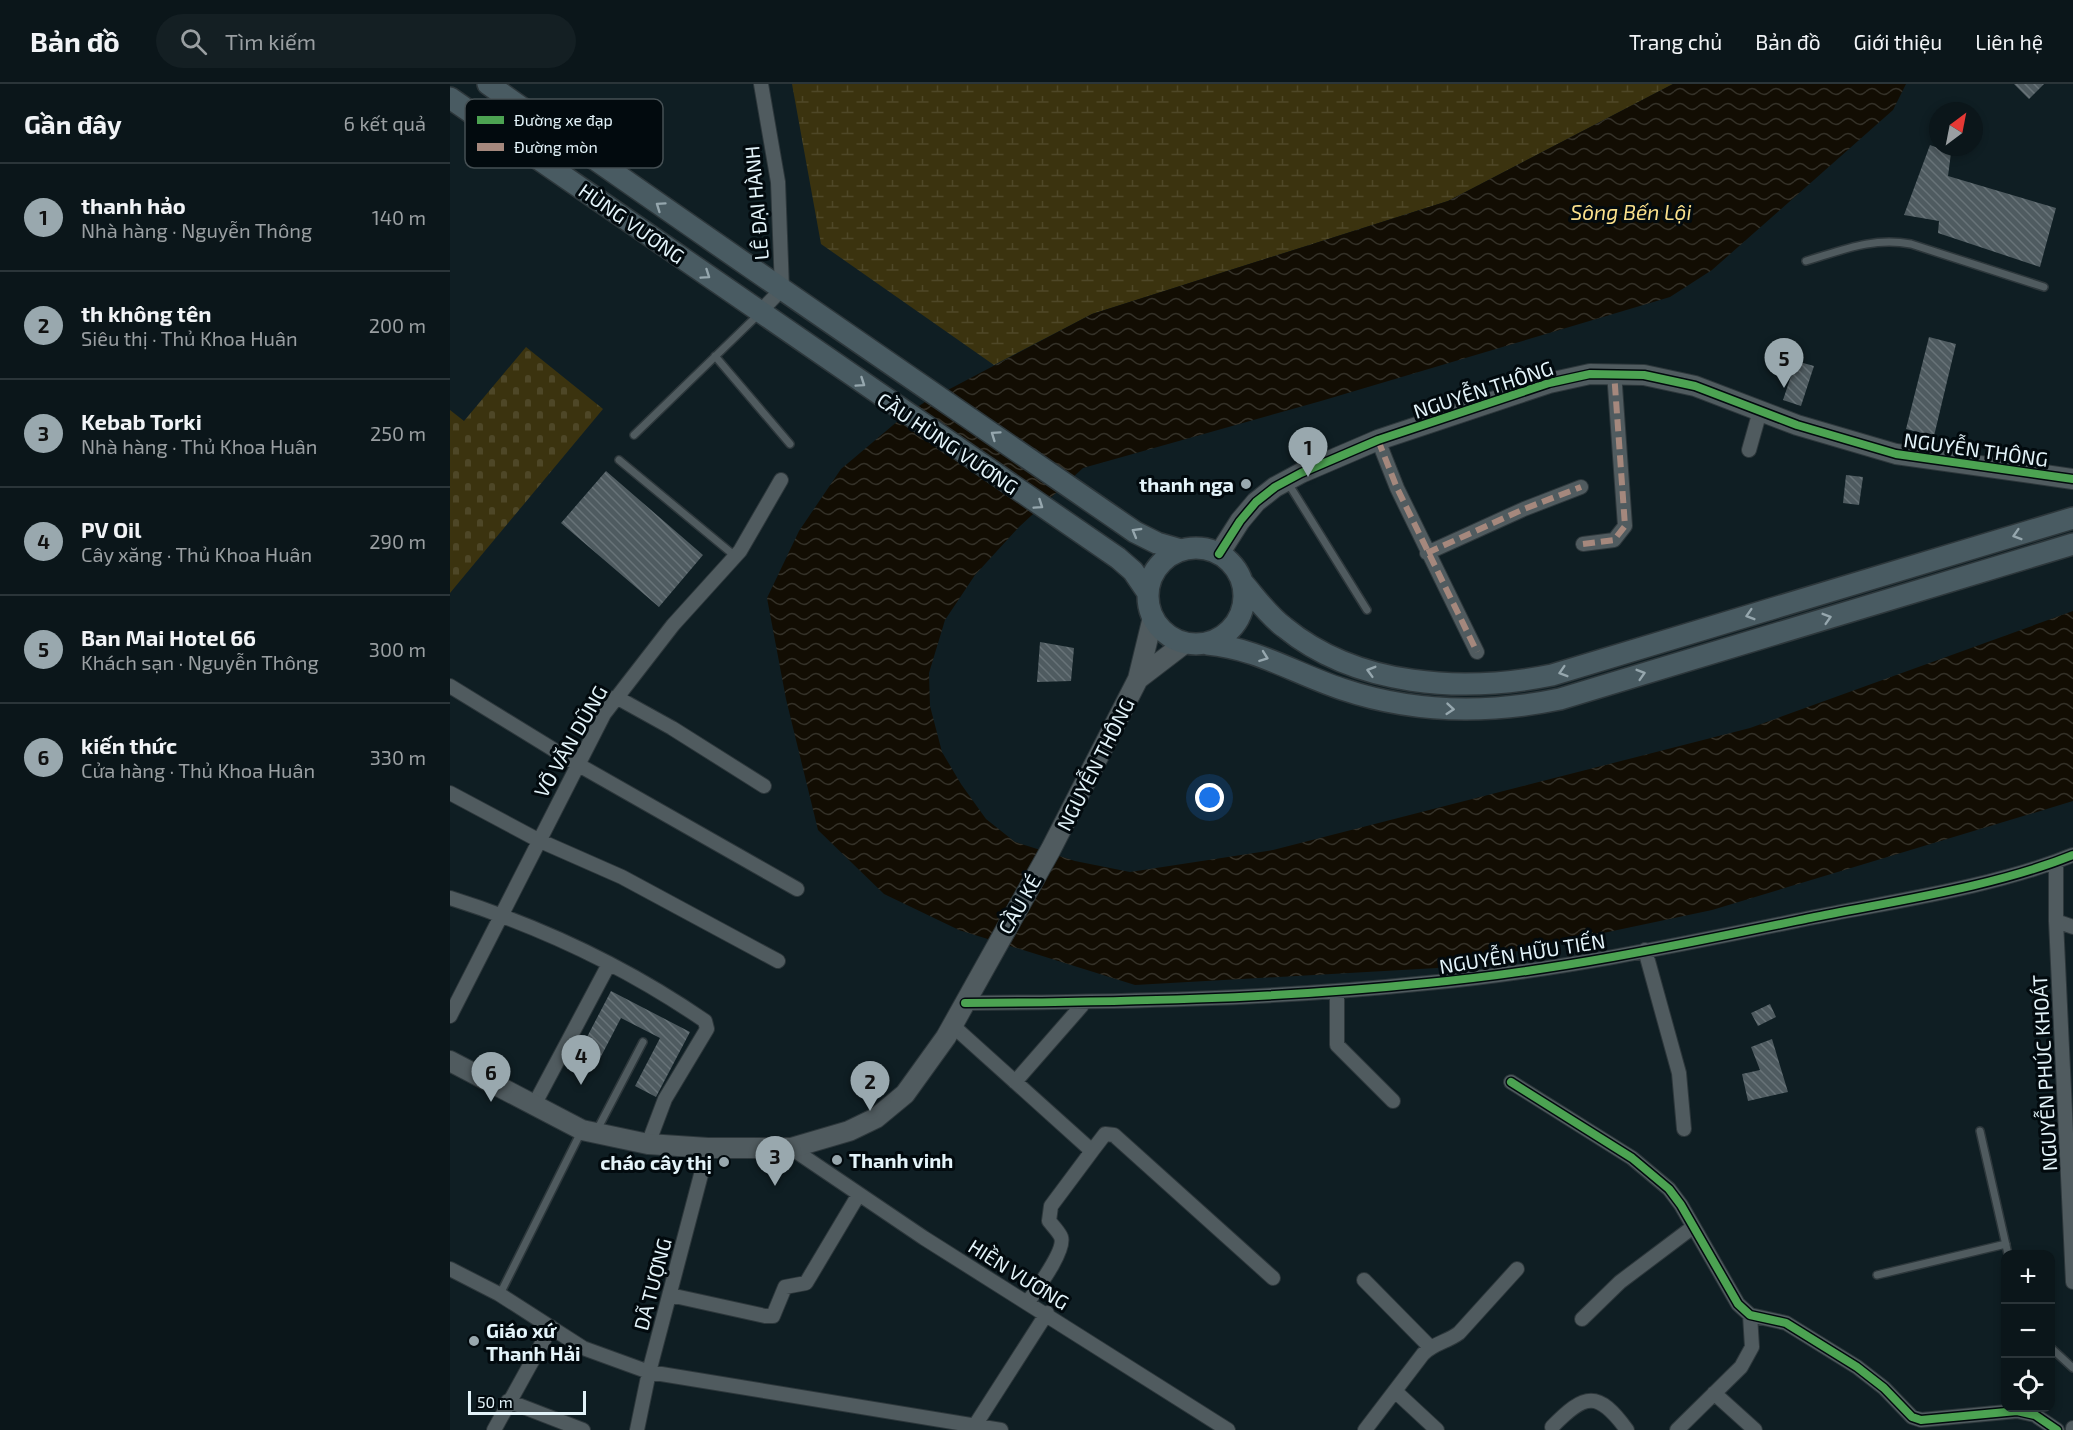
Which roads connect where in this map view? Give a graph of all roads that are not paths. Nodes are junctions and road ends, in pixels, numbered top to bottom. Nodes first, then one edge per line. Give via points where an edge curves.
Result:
1 (488, 84) edge
2 (761, 84) edge
3 (450, 99) edge
4 (509, 99) edge
5 (465, 109) edge
6 (550, 168) edge
7 (607, 168) edge
8 (1806, 261) dead end
9 (2044, 287) dead end
10 (782, 289) junction
11 (760, 312) junction
12 (831, 320) joint
13 (813, 350) joint
14 (715, 356) junction
15 (1614, 372) junction
16 (1760, 411) junction
17 (634, 435) dead end
18 (1378, 440) junction
19 (789, 444) dead end
20 (1749, 450) dead end
21 (619, 460) dead end
22 (2073, 479) edge
23 (781, 480) dead end
24 (1287, 481) junction
25 (1581, 487) dead end
26 (2073, 518) edge
27 (2073, 543) edge
28 (1583, 544) dead end
29 (1181, 550) junction
30 (1427, 553) junction
31 (1219, 554) junction
32 (735, 556) junction
33 (1243, 583) junction
34 (1148, 593) junction
35 (1367, 610) dead end
36 (1153, 617) junction
37 (1185, 644) junction
38 (1207, 644) junction
39 (1477, 652) dead end
40 (1138, 679) junction
41 (450, 686) edge
42 (616, 697) junction
43 (577, 764) junction
44 (764, 786) dead end
45 (450, 793) edge
46 (538, 840) junction
47 (1051, 849) joint
48 (2073, 855) edge
49 (2056, 863) junction
50 (797, 890) dead end
51 (450, 898) edge
52 (502, 914) junction
53 (2056, 921) junction
54 (2073, 927) edge
55 (1646, 950) junction
56 (778, 961) dead end
57 (609, 964) junction
58 (1337, 992) junction
59 (1085, 1002) junction
60 (965, 1003) junction
61 (450, 1016) edge
62 (952, 1025) junction
63 (643, 1042) dead end
64 (450, 1061) edge
65 (1015, 1082) junction
66 (1511, 1082) dead end
67 (1393, 1101) dead end
68 (533, 1107) junction
69 (1684, 1129) dead end
70 (1980, 1131) dead end
71 (588, 1132) junction
72 (648, 1144) junction
73 (708, 1148) junction
74 (791, 1148) junction
75 (1092, 1151) junction
76 (859, 1194) junction
77 (2071, 1207) edge
78 (1693, 1227) junction
79 (2006, 1244) junction
80 (2007, 1250) edge
81 (450, 1269) edge
82 (1517, 1269) dead end
83 (1877, 1275) dead end
84 (1274, 1278) dead end
85 (1364, 1280) dead end
86 (2073, 1282) edge
87 (499, 1294) junction
88 (669, 1295) junction
89 (1028, 1302) junction
90 (1047, 1313) junction
91 (1750, 1315) junction
92 (1582, 1319) dead end
93 (551, 1327) junction
94 (1430, 1347) junction
95 (2055, 1352) edge
96 (2073, 1368) edge
97 (649, 1372) junction
98 (1395, 1391) junction
99 (1714, 1393) junction
100 (508, 1401) junction
101 (1551, 1427) dead end
102 (973, 1428) edge
103 (494, 1430) edge
104 (583, 1430) edge
105 (637, 1430) edge
106 (1000, 1430) edge
107 (1228, 1430) edge
108 (1365, 1430) edge
109 (1437, 1430) edge
110 (1627, 1430) edge
111 (1677, 1430) edge
112 (1755, 1430) edge
113 (2057, 1430) edge

4 -> 1 main road, HÙNG VƯƠNG
2 - 10 street, LÊ ĐẠI HÀNH via 778,182
3 -> 5 main road, HÙNG VƯƠNG
6 -> 11 main road, HÙNG VƯƠNG
10 -> 7 main road, HÙNG VƯƠNG
8 - 9 lane via 1876,241 1891,241
10 - 11 street
10 - 12 main road, HÙNG VƯƠNG
11 - 13 main road, HÙNG VƯƠNG
11 - 14 lane
29 -> 12 main road, CẦU HÙNG VƯƠNG via 1135,532
13 -> 34 main road, CẦU HÙNG VƯƠNG via 1084,535 1133,571
14 - 17 lane
14 - 19 lane
15 - 16 main road, NGUYỄN THÔNG via 1695,386
15 - 18 main road, NGUYỄN THÔNG via 1549,383
15 - 28 street via 1625,526 1614,540
16 - 20 street
16 - 22 main road, NGUYỄN THÔNG via 1896,454
18 - 24 main road, NGUYỄN THÔNG
18 - 30 street
21 - 32 lane
23 - 32 street, VÕ VĂN DŨNG
24 - 31 main road, NGUYỄN THÔNG via 1256,502
24 - 35 lane
25 - 30 street
26 -> 33 main road via 1552,675 1516,682 1425,682 1337,660 1283,627
38 -> 27 main road via 1255,653 1377,699 1472,711 1520,707 1560,699
29 - 31 main road via 1206,549
29 - 34 main road via 1158,566
30 - 39 street
31 - 33 main road via 1238,572
32 - 42 street, VÕ VĂN DŨNG
33 - 38 main road via 1243,609 1238,621 1230,632
34 - 36 main road
36 - 37 main road via 1167,634
36 - 40 main road, NGUYỄN THÔNG
37 - 38 main road
37 - 40 main road, NGUYỄN THÔNG
40 - 47 main road, NGUYỄN THÔNG
41 - 43 street
42 - 43 street, VÕ VĂN DŨNG
42 - 44 street
43 - 46 street, VÕ VĂN DŨNG
43 - 50 street
45 - 46 street
46 - 52 street, VÕ VĂN DŨNG
46 - 56 street via 622,877
47 - 60 main road, CẦU KÉ
48 - 49 street, NGUYỄN HỮU TIẾN
49 - 53 street, NGUYỄN PHÚC KHOÁT
49 - 55 street, NGUYỄN HỮU TIẾN via 1699,942
51 - 52 street
52 - 57 street
52 - 61 street, VÕ VĂN DŨNG
53 - 54 street
53 - 77 street, NGUYỄN PHÚC KHOÁT
55 - 58 street, NGUYỄN HỮU TIẾN via 1486,976
55 - 69 street via 1679,1073
57 - 68 street
57 - 72 street via 707,1024 665,1099
58 - 59 street, NGUYỄN HỮU TIẾN
58 - 67 street via 1337,1045
59 - 60 street, NGUYỄN HỮU TIẾN
59 - 65 street
60 - 62 main road, CẦU KÉ
62 - 65 street
62 - 74 main road, CẦU KÉ via 916,1081 895,1104 849,1131
63 - 71 lane
64 - 68 main road, CẦU KÉ
65 - 75 street
66 - 78 street via 1632,1158 1669,1189
68 - 71 main road, CẦU KÉ
70 - 79 lane
71 - 72 main road, CẦU KÉ
71 - 87 lane
72 - 73 main road, CẦU KÉ
73 - 74 main road, CẦU KÉ
73 - 88 street, DÃ TƯỢNG
74 - 76 street, HIỀN VƯƠNG
75 - 84 street via 1105,1134 1114,1135
75 - 89 street via 1051,1206 1049,1221 1062,1244
76 - 88 street via 806,1283 785,1287 773,1316
76 - 89 street, HIỀN VƯƠNG
77 - 86 street, NGUYỄN PHÚC KHOÁT
78 - 91 street via 1738,1304
78 - 92 street via 1620,1282
79 - 80 lane
79 - 83 lane
81 - 87 street
82 - 94 street via 1459,1333
85 - 94 street
87 - 93 street
88 - 97 street, DÃ TƯỢNG
89 - 90 street, HIỀN VƯƠNG
90 - 102 street
90 - 107 street, HIỀN VƯƠNG
91 - 99 street via 1752,1337 1748,1356
91 - 113 street via 1786,1323 1857,1366 1912,1417 1921,1420 2017,1411 2035,1415
93 - 97 street via 583,1348
93 - 100 street
94 - 98 street
95 - 96 lane
97 - 102 street
97 - 105 street, DÃ TƯỢNG
98 - 108 street
98 - 109 street
99 - 111 street
99 - 112 street
100 - 103 street
100 - 104 street
101 - 110 street via 1570,1407 1597,1399 1612,1409
102 - 106 street

